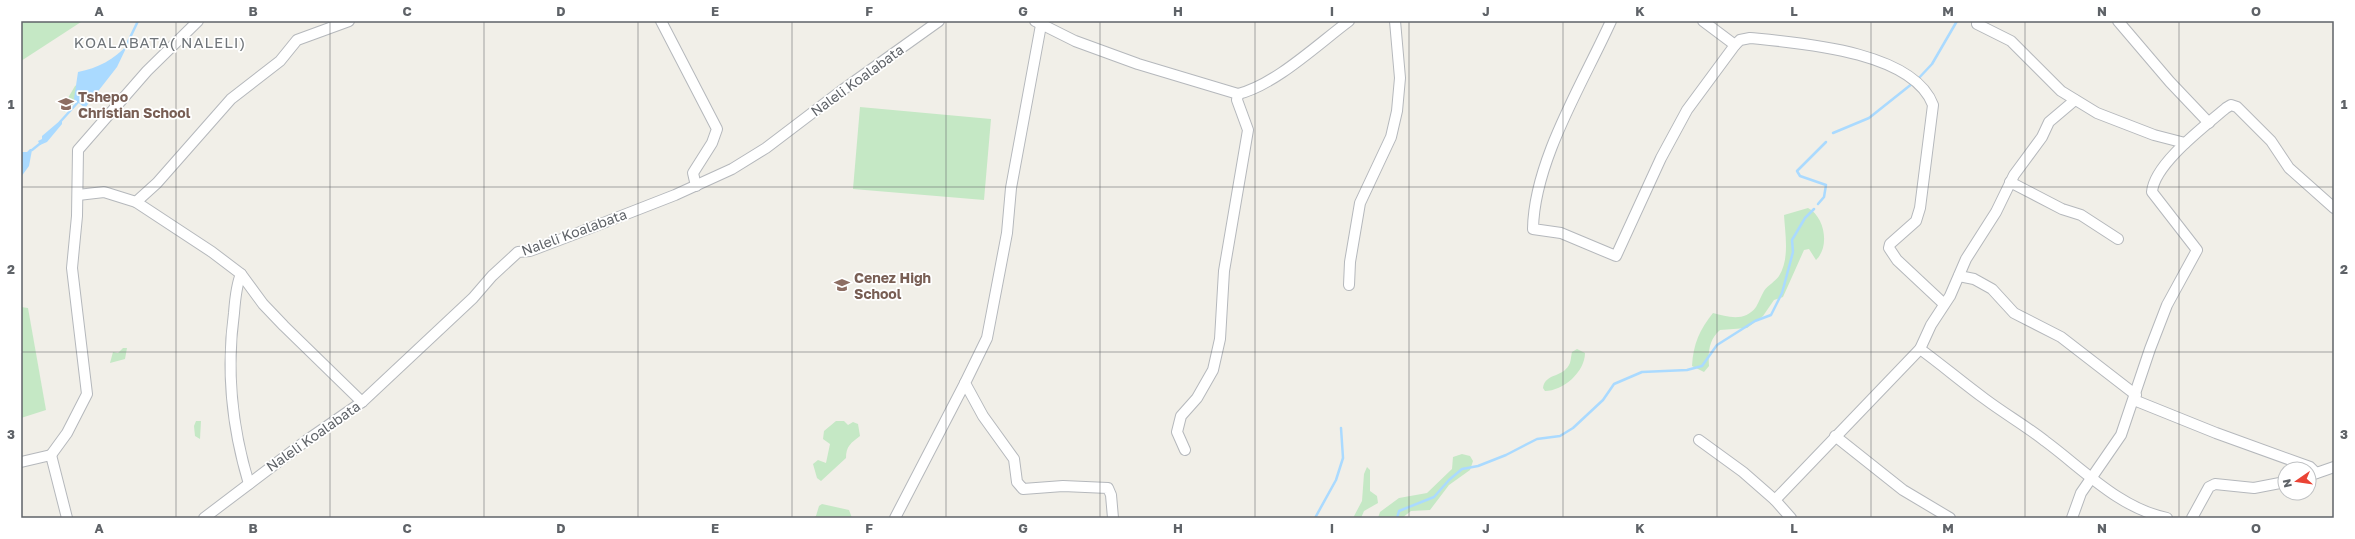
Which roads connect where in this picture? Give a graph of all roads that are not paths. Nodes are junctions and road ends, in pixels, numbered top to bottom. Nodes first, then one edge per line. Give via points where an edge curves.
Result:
1 (198, 21) edge
2 (349, 21) edge
3 (661, 21) edge
4 (939, 21) edge
5 (1350, 21) edge
6 (1395, 21) edge
7 (1611, 21) edge
8 (1703, 21) edge
9 (2118, 21) edge
10 (1038, 23) edge
11 (1977, 24) dead end
12 (1735, 45) junction
13 (1238, 94) junction
14 (2076, 100) junction
15 (2209, 123) junction
16 (2185, 143) junction
17 (2010, 182) junction
18 (696, 186) junction
19 (78, 195) junction
20 (136, 202) junction
21 (2334, 208) edge
22 (2118, 239) dead end
23 (241, 274) junction
24 (1959, 276) junction
25 (1349, 285) dead end
26 (1944, 304) junction
27 (1920, 349) junction
28 (966, 383) junction
29 (2135, 398) junction
30 (362, 402) junction
31 (1835, 436) junction
32 (1699, 440) dead end
33 (1185, 450) dead end
34 (51, 455) junction
35 (2293, 461) edge
36 (21, 462) edge
37 (2334, 468) edge
38 (2317, 473) edge
39 (2090, 478) junction
40 (249, 484) junction
41 (2277, 484) edge
42 (1775, 500) junction
43 (67, 518) edge
44 (204, 518) edge
45 (895, 518) edge
46 (1113, 518) edge
47 (1791, 518) edge
48 (1950, 518) edge
49 (2072, 518) edge
50 (2167, 518) edge
51 (2192, 518) edge

1 - 19 street via 147,71 82,143 78,154
2 - 20 street via 297,40 280,61 231,99 157,184
3 - 18 street via 717,129 712,143 693,173
4 - 18 street, Naleli Koalabata via 766,148 732,170
5 - 13 street via 1267,82
6 - 25 street via 1400,78 1397,111 1391,137 1360,204 1350,262
7 - 12 street via 1554,142 1534,206 1533,229 1561,233 1616,256 1687,110
8 - 12 street
9 - 15 street
10 - 13 street via 1075,41 1138,64
10 - 28 street via 1011,188 1007,233 987,338
11 - 14 street via 2011,41 2040,72 2061,91
12 - 26 street via 1740,40 1750,38 1851,52 1900,69 1929,94 1933,105 1920,208 1916,221 1890,244 1889,248 1897,260
13 - 33 street via 1237,100 1248,130 1224,271 1220,339 1213,370 1197,398 1181,416 1176,432
14 - 16 street via 2097,113 2130,127
14 - 17 street via 2049,122 2042,137
15 - 16 street
15 - 21 street via 2231,105 2237,107 2271,141 2289,168
16 - 29 street via 2152,186 2152,192 2197,250 2168,305 2150,349
17 - 22 street via 2062,209 2081,215
17 - 24 street via 1996,212 1966,258
18 - 30 street, Naleli Koalabata via 545,245 518,252
19 - 20 street via 104,192
19 - 34 street via 72,268 87,394 67,433
20 - 23 street via 187,234
23 - 30 street via 263,304
23 - 40 street via 230,339 231,404
24 - 26 street
24 - 29 street via 1974,279 1992,289 2014,313 2061,337
26 - 27 street
27 - 31 street
27 - 39 street via 2045,441
28 - 45 street
28 - 46 street via 983,416 1014,459 1017,482 1023,489 1063,486 1108,488
29 - 35 street via 2216,433
29 - 39 street via 2121,434
30 - 40 street, Naleli Koalabata
31 - 42 street
31 - 48 street via 1903,490
32 - 42 street via 1743,472
34 - 36 street
34 - 43 street
37 - 38 street
39 - 49 street via 2081,493
39 - 50 street via 2124,501
40 - 44 street, Naleli Koalabata
41 - 51 street via 2254,488 2214,484 2209,487
42 - 47 street

